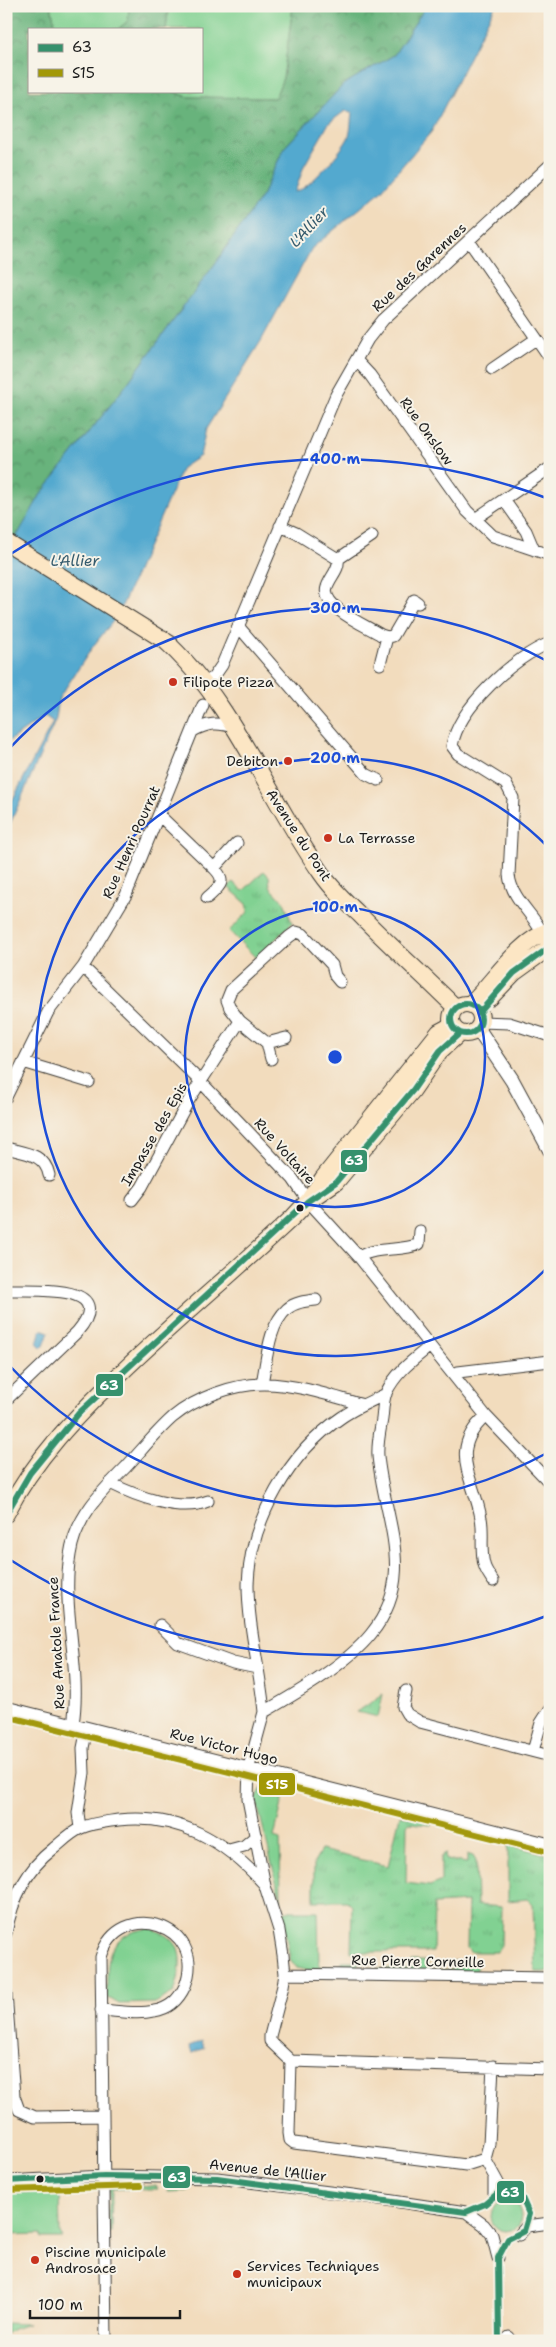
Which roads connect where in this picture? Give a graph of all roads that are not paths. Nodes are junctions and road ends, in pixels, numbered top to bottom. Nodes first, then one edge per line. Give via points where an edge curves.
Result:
1 (550, 165) edge
2 (469, 241) junction
3 (536, 338) junction
4 (550, 358) edge
5 (356, 360) junction
6 (492, 369) dead end
7 (550, 468) edge
8 (504, 500) junction
9 (475, 519) junction
10 (280, 526) junction
11 (372, 536) dead end
12 (6, 542) edge
13 (534, 550) junction
14 (550, 555) edge
15 (338, 559) junction
16 (418, 603) dead end
17 (238, 626) junction
18 (387, 637) junction
19 (162, 638) junction
20 (548, 646) edge
21 (380, 664) dead end
22 (209, 680) junction
23 (203, 706) dead end
24 (224, 712) junction
25 (233, 727) junction
26 (193, 731) junction
27 (378, 780) dead end
28 (160, 816) junction
29 (237, 843) dead end
30 (214, 868) junction
31 (207, 898) dead end
32 (547, 939) edge
33 (83, 967) junction
34 (340, 982) dead end
35 (473, 1015) junction
36 (240, 1021) junction
37 (456, 1029) junction
38 (550, 1036) edge
39 (286, 1038) dead end
40 (267, 1043) junction
41 (271, 1058) dead end
42 (23, 1062) junction
43 (89, 1082) dead end
44 (201, 1082) junction
45 (6, 1097) edge
46 (6, 1148) edge
47 (550, 1150) edge
48 (49, 1175) dead end
49 (132, 1200) dead end
50 (308, 1201) junction
51 (420, 1231) dead end
52 (359, 1257) junction
53 (6, 1290) edge
54 (316, 1300) dead end
55 (430, 1346) junction
56 (550, 1361) edge
57 (454, 1374) junction
58 (262, 1384) junction
59 (386, 1394) junction
60 (6, 1400) edge
61 (363, 1406) junction
62 (486, 1416) junction
63 (110, 1483) junction
64 (550, 1483) edge
65 (208, 1501) dead end
66 (6, 1514) edge
67 (493, 1581) dead end
68 (160, 1625) dead end
69 (257, 1668) junction
70 (406, 1691) dead end
71 (6, 1707) edge
72 (550, 1709) edge
73 (264, 1712) junction
74 (73, 1724) junction
75 (87, 1728) junction
76 (534, 1751) junction
77 (550, 1756) edge
78 (249, 1767) junction
79 (80, 1828) junction
80 (256, 1836) junction
81 (550, 1844) edge
82 (229, 1850) junction
83 (266, 1886) junction
84 (6, 1933) edge
85 (285, 1974) junction
86 (550, 1978) edge
87 (6, 1992) edge
88 (101, 2010) junction
89 (291, 2061) junction
90 (493, 2066) junction
91 (550, 2069) edge
92 (103, 2116) junction
93 (485, 2159) junction
94 (104, 2176) junction
95 (9, 2181) edge
96 (498, 2194) dead end
97 (548, 2223) edge
98 (523, 2230) dead end
99 (498, 2258) dead end
100 (106, 2341) edge

1 - 2 street, Rue des Garennes
2 - 3 street
2 - 5 street, Rue des Garennes via 383,320
3 - 4 street
3 - 6 street
5 - 9 street, Rue Onslow
5 - 10 street, Rue des Garennes via 336,395
7 - 8 street
8 - 9 street
8 - 13 street via 526,531
9 - 13 street, Rue Onslow via 493,536
10 - 15 street
10 - 17 street, Rue des Garennes
11 - 15 street
12 - 19 main road
13 - 14 street, Rue Onslow
15 - 18 street via 327,585 329,602
16 - 18 street via 414,600 393,636
17 - 22 street, Rue des Garennes via 222,665
17 - 27 street via 366,774
18 - 21 street
19 - 22 main road, Avenue du Pont
19 - 24 main road, Avenue du Pont via 182,656
20 - 32 street via 518,662 482,693 454,736 452,746 458,754 511,790 510,887
22 - 24 main road, Avenue du Pont
23 - 26 street, Rue Henri Pourrat
24 - 25 main road, Avenue du Pont
25 - 26 street via 206,723
25 - 35 main road, Avenue du Pont via 323,876 365,921
26 - 28 street, Rue Henri Pourrat
28 - 30 street
28 - 33 street, Rue Henri Pourrat via 126,895
29 - 30 street
30 - 31 street via 222,881
32 - 35 main road via 509,960
33 - 42 street, Rue Henri Pourrat via 48,1012
33 - 44 street, Rue Voltaire
34 - 36 street via 332,965 303,934 296,932 231,990 227,1000
35 - 37 main road via 470,1034
35 - 37 main road via 451,1016
35 - 38 street
35 - 47 street, Avenue du Pont
36 - 40 street
36 - 44 street, Impasse des Epis
37 - 50 main road via 413,1090 336,1182
39 - 40 street
40 - 41 street
42 - 43 street
42 - 45 street, Rue Henri Pourrat
44 - 49 street, Impasse des Epis
44 - 50 street, Rue Voltaire via 293,1179
46 - 48 street via 39,1157 47,1165
50 - 52 street, Rue Voltaire
50 - 66 main road via 80,1413 30,1473
51 - 52 street via 419,1244 408,1249
52 - 55 street, Rue Voltaire
53 - 60 street via 77,1294 87,1301 90,1309 88,1320 77,1332
54 - 58 street via 300,1302 287,1309 277,1323
55 - 57 street, Rue Voltaire
55 - 59 street via 397,1375
56 - 57 street
57 - 62 street, Rue Voltaire
58 - 61 street, Rue Anatole France via 333,1396
58 - 63 street, Rue Anatole France via 229,1389 187,1408 173,1418
59 - 61 street
59 - 73 street via 378,1457 396,1545 393,1590 386,1611 372,1634 354,1652
61 - 69 street via 342,1417 314,1440 291,1466 263,1519 248,1582
62 - 64 street, Rue Voltaire
62 - 67 street via 472,1430 467,1442 465,1466 481,1516 484,1564
63 - 65 street via 128,1492 183,1506 197,1506
63 - 74 street, Rue Anatole France via 87,1509 70,1551 68,1594 77,1703
68 - 69 street via 178,1643
69 - 73 street
70 - 76 street via 403,1707 406,1714 420,1722
71 - 74 street, Rue Victor Hugo
72 - 76 street via 541,1723
73 - 78 street
74 - 75 street, Rue Victor Hugo
75 - 78 street, Rue Victor Hugo
75 - 79 street via 78,1813
76 - 77 street
78 - 80 street via 248,1799
78 - 81 street, Rue Victor Hugo
79 - 82 street via 133,1818 154,1819 188,1827
79 - 84 street via 47,1853 24,1880 10,1912
80 - 82 street via 244,1846
80 - 83 street
82 - 83 street
83 - 85 street via 279,1930
85 - 86 street, Rue Pierre Corneille
85 - 89 street via 270,2041
87 - 92 street via 14,2096 19,2110 35,2118
88 - 88 street via 101,1957 107,1941 130,1925 153,1924 169,1929 181,1940 188,1955 188,1972 184,1988 175,2001 163,2009 146,2012
88 - 92 street
89 - 90 street
89 - 93 street via 289,2133 294,2143 466,2165
90 - 91 street
90 - 93 street via 490,2144
92 - 94 street
93 - 96 street
94 - 95 street, Avenue de l'Allier
94 - 99 street, Avenue de l'Allier via 217,2178 466,2212 492,2234
94 - 100 street
97 - 98 street

